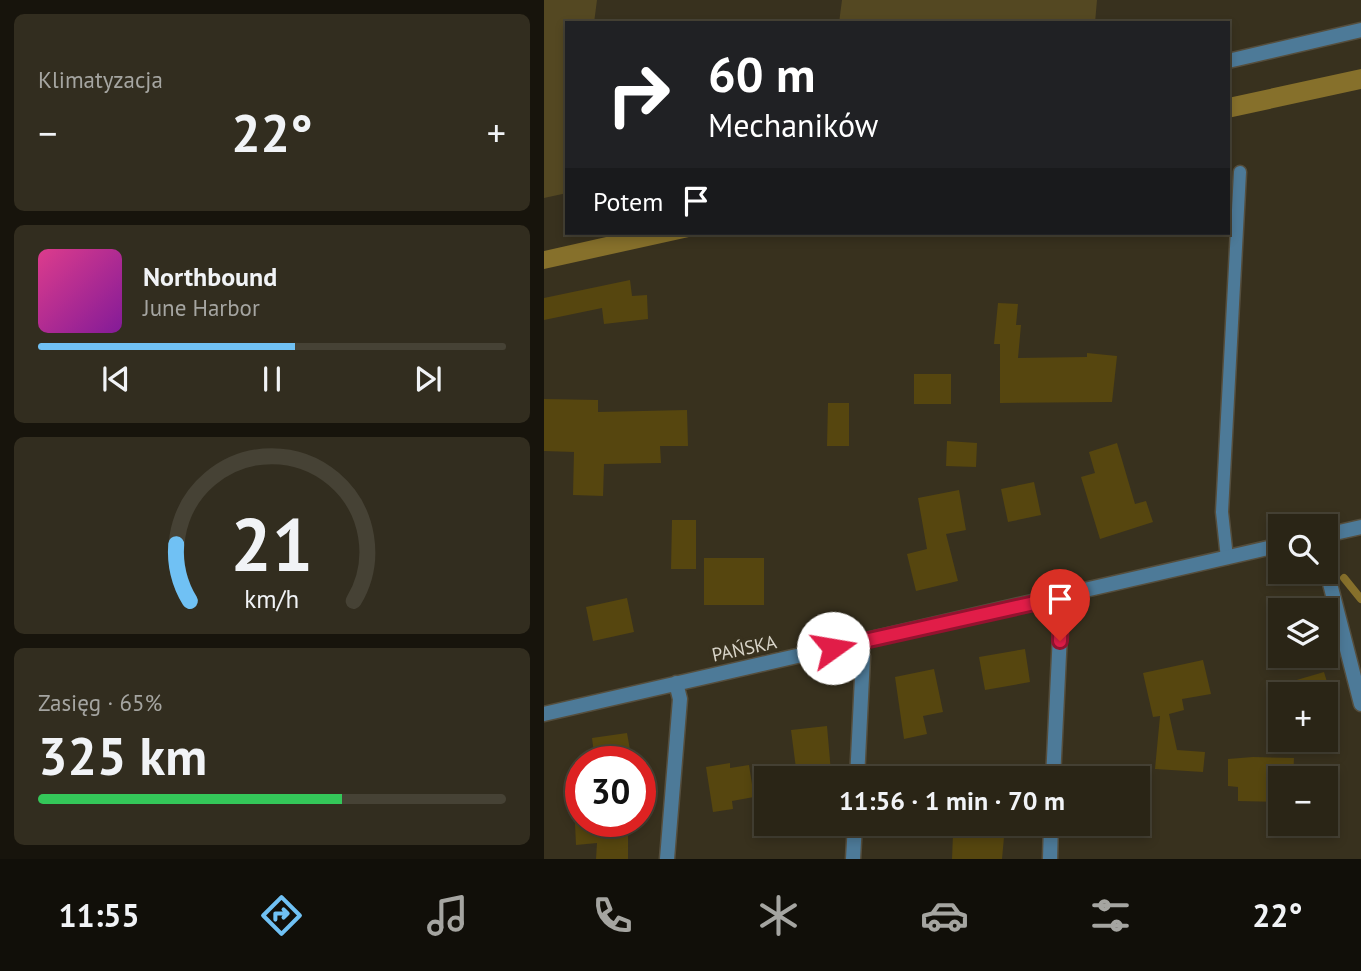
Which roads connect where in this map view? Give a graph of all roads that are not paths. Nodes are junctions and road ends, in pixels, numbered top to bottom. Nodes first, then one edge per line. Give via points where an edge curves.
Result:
1 (1361, 30) edge
2 (1230, 61) edge
3 (1240, 172) dead end
4 (1361, 527) edge
5 (1338, 532) edge
6 (1268, 548) edge
7 (1227, 558) junction
8 (1330, 584) edge
9 (1057, 598) junction
10 (859, 642) junction
11 (676, 683) junction
12 (1361, 704) edge
13 (544, 714) edge
14 (858, 766) edge
15 (1054, 766) edge
16 (854, 836) edge
17 (1051, 836) edge
18 (667, 859) edge
19 (853, 859) edge
20 (1050, 859) edge

1 - 2 street
3 - 7 lane via 1222,512
4 - 5 street
6 - 7 street, PAŃSKA
7 - 9 street, PAŃSKA
8 - 12 street
9 - 10 street, PAŃSKA
9 - 15 street via 1061,613
10 - 11 street, PAŃSKA
10 - 14 street via 863,657
11 - 13 street, PAŃSKA
11 - 18 street via 680,699
16 - 19 street
17 - 20 street

